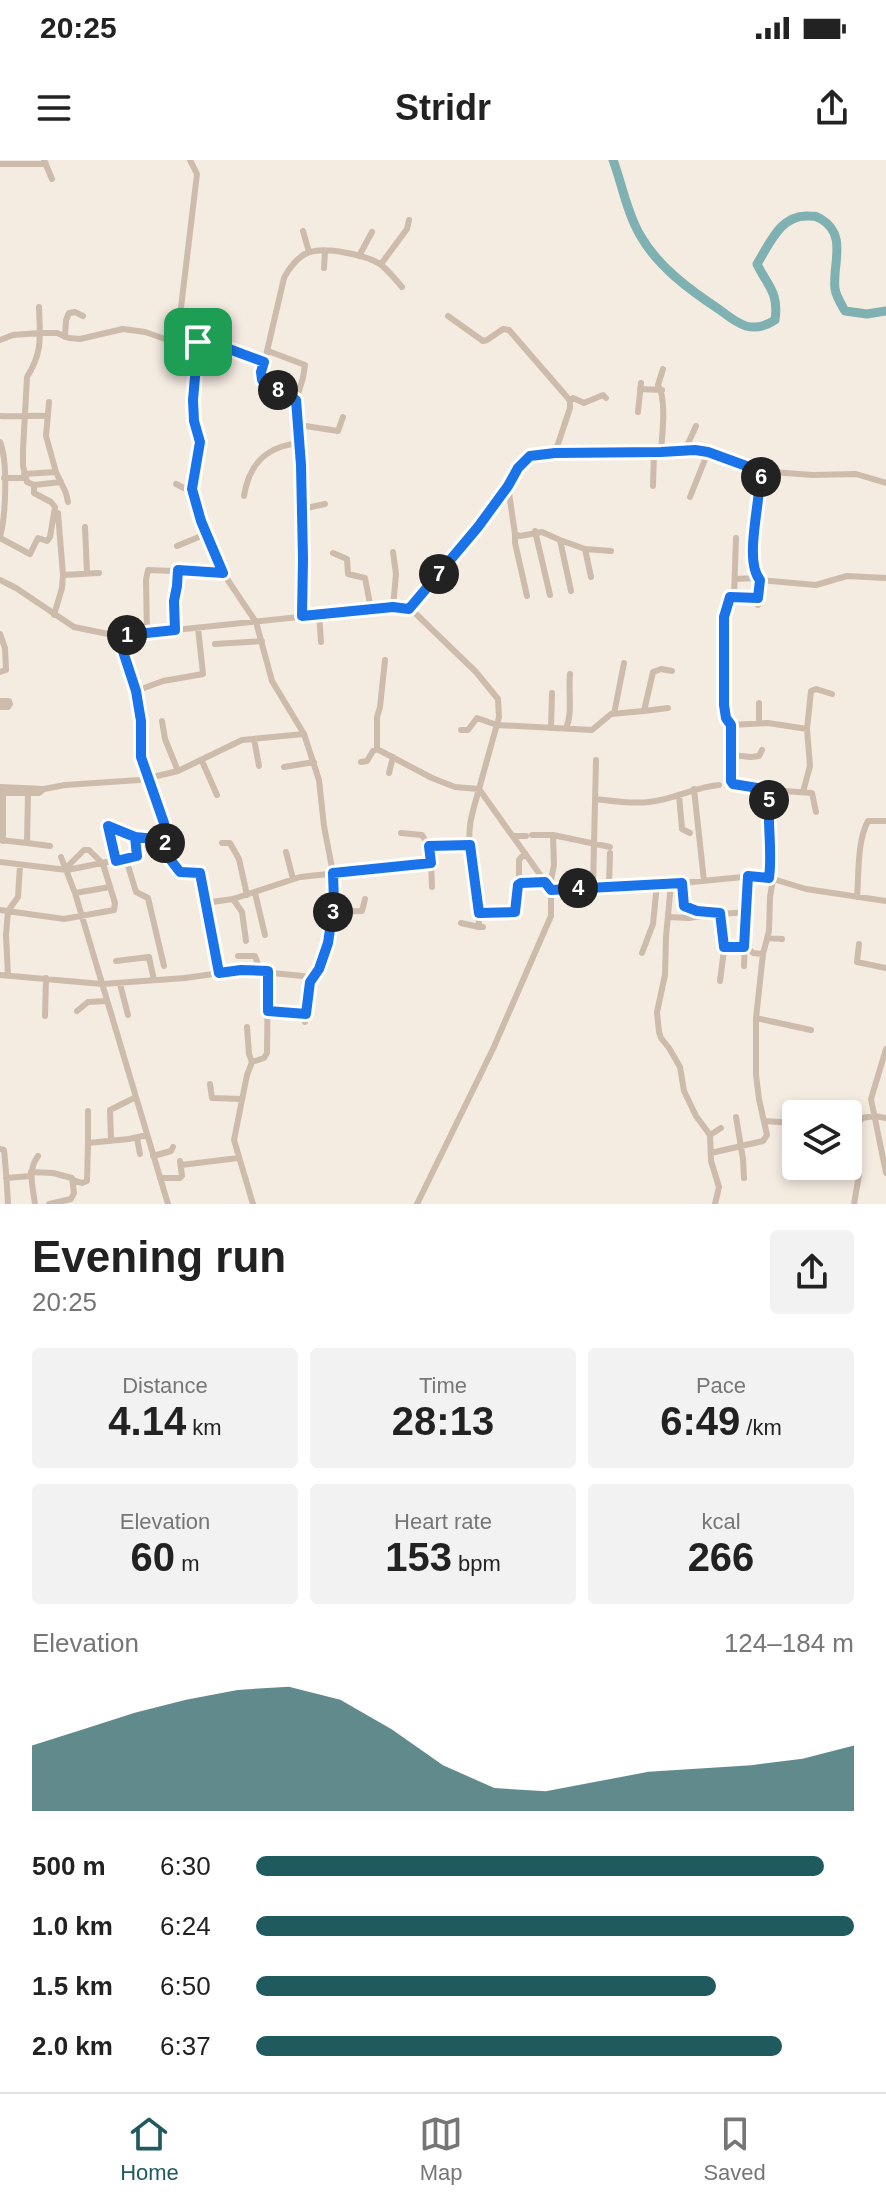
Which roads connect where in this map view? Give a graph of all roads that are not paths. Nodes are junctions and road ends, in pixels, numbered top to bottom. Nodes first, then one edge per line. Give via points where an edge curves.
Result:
1 (190, 160) edge
2 (45, 162) edge
3 (0, 164) edge
4 (52, 179) dead end
5 (409, 220) dead end
6 (303, 231) dead end
7 (372, 232) dead end
8 (325, 251) junction
9 (309, 252) junction
10 (359, 256) junction
11 (381, 264) junction
12 (324, 268) dead end
13 (402, 287) dead end
14 (39, 307) dead end
15 (83, 316) dead end
16 (448, 316) dead end
17 (40, 333) junction
18 (65, 337) junction
19 (0, 340) edge
20 (177, 341) junction
21 (198, 342) junction
22 (268, 351) junction
23 (264, 362) junction
24 (663, 369) dead end
25 (662, 390) junction
26 (606, 398) dead end
27 (296, 400) junction
28 (570, 401) junction
29 (49, 402) dead end
30 (638, 412) dead end
31 (0, 416) edge
32 (48, 416) junction
33 (343, 417) dead end
34 (24, 418) junction
35 (299, 425) junction
36 (696, 426) dead end
37 (0, 442) edge
38 (300, 443) junction
39 (685, 450) junction
40 (657, 452) junction
41 (708, 452) junction
42 (555, 453) junction
43 (653, 468) junction
44 (760, 471) junction
45 (56, 472) junction
46 (661, 472) dead end
47 (25, 476) junction
48 (4, 478) junction
49 (61, 482) junction
50 (886, 483) edge
51 (176, 484) dead end
52 (34, 485) junction
53 (653, 486) dead end
54 (192, 489) junction
55 (2, 491) edge
56 (504, 491) junction
57 (244, 496) dead end
58 (690, 497) dead end
59 (68, 502) dead end
60 (325, 504) dead end
61 (302, 509) junction
62 (58, 513) dead end
63 (85, 527) dead end
64 (535, 531) junction
65 (206, 534) junction
66 (515, 534) junction
67 (0, 537) edge
68 (736, 538) dead end
69 (560, 540) junction
70 (177, 546) dead end
71 (585, 549) junction
72 (611, 551) dead end
73 (393, 552) dead end
74 (333, 553) dead end
75 (178, 570) junction
76 (87, 573) junction
77 (99, 573) dead end
78 (223, 573) junction
79 (63, 575) junction
80 (591, 577) dead end
81 (886, 578) edge
82 (735, 579) junction
83 (759, 579) junction
84 (0, 580) edge
85 (571, 591) dead end
86 (550, 595) dead end
87 (527, 596) dead end
88 (734, 596) junction
89 (393, 607) junction
90 (371, 609) junction
91 (409, 609) junction
92 (319, 614) junction
93 (54, 615) junction
94 (302, 616) junction
95 (256, 622) junction
96 (198, 628) junction
97 (175, 630) junction
98 (147, 633) junction
99 (0, 634) edge
100 (118, 636) junction
101 (262, 641) junction
102 (321, 642) dead end
103 (215, 644) dead end
104 (385, 660) dead end
105 (624, 663) dead end
106 (672, 671) dead end
107 (0, 672) edge
108 (570, 674) dead end
109 (136, 691) junction
110 (552, 693) dead end
111 (832, 694) dead end
112 (0, 701) edge
113 (759, 703) dead end
114 (0, 707) edge
115 (668, 708) dead end
116 (644, 711) junction
117 (614, 714) junction
118 (162, 721) dead end
119 (759, 723) junction
120 (497, 725) junction
121 (731, 725) junction
122 (551, 728) junction
123 (566, 728) junction
124 (807, 729) junction
125 (461, 730) dead end
126 (304, 734) junction
127 (254, 739) junction
128 (377, 749) junction
129 (762, 750) dead end
130 (731, 755) junction
131 (393, 757) junction
132 (596, 760) dead end
133 (202, 761) junction
134 (314, 762) junction
135 (361, 762) dead end
136 (259, 766) dead end
137 (284, 767) dead end
138 (178, 771) junction
139 (389, 773) dead end
140 (148, 778) junction
141 (719, 785) dead end
142 (44, 789) junction
143 (479, 789) junction
144 (694, 789) junction
145 (770, 790) junction
146 (1, 791) edge
147 (803, 792) junction
148 (28, 793) junction
149 (217, 795) dead end
150 (679, 795) junction
151 (596, 799) junction
152 (816, 812) dead end
153 (886, 821) edge
154 (401, 833) dead end
155 (690, 833) dead end
156 (553, 835) junction
157 (513, 836) junction
158 (135, 837) junction
159 (1, 840) edge
160 (165, 840) junction
161 (27, 843) junction
162 (222, 843) dead end
163 (594, 843) junction
164 (470, 845) junction
165 (50, 846) dead end
166 (429, 846) junction
167 (286, 852) dead end
168 (525, 853) junction
169 (61, 857) dead end
170 (126, 859) junction
171 (116, 861) junction
172 (0, 862) edge
173 (431, 863) junction
174 (103, 864) junction
175 (20, 865) junction
176 (66, 869) junction
177 (333, 873) junction
178 (748, 876) junction
179 (293, 879) junction
180 (771, 879) junction
181 (704, 881) junction
182 (545, 882) junction
183 (671, 883) junction
184 (682, 883) junction
185 (519, 884) junction
186 (657, 884) junction
187 (609, 886) junction
188 (110, 887) junction
189 (432, 887) dead end
190 (593, 887) junction
191 (551, 890) junction
192 (75, 893) junction
193 (251, 894) junction
194 (857, 897) junction
195 (233, 899) junction
196 (365, 899) dead end
197 (886, 901) edge
198 (205, 903) junction
199 (4, 911) edge
200 (333, 912) junction
201 (747, 912) junction
202 (479, 913) junction
203 (721, 914) junction
204 (82, 917) junction
205 (668, 917) junction
206 (461, 923) dead end
207 (265, 935) dead end
208 (767, 938) junction
209 (782, 939) dead end
210 (246, 941) dead end
211 (859, 944) dead end
212 (724, 947) junction
213 (744, 947) junction
214 (642, 953) dead end
215 (763, 954) junction
216 (238, 956) dead end
217 (116, 961) dead end
218 (164, 966) dead end
219 (744, 966) dead end
220 (886, 968) edge
221 (264, 971) junction
222 (219, 973) junction
223 (4, 975) edge
224 (313, 977) junction
225 (46, 978) junction
226 (154, 980) junction
227 (720, 981) dead end
228 (102, 984) junction
229 (120, 984) junction
230 (107, 1001) junction
231 (77, 1011) dead end
232 (268, 1011) junction
233 (128, 1015) dead end
234 (45, 1016) dead end
235 (756, 1018) junction
236 (247, 1027) dead end
237 (811, 1030) dead end
238 (886, 1049) edge
239 (252, 1062) junction
240 (210, 1084) dead end
241 (242, 1099) junction
242 (148, 1100) dead end
243 (137, 1101) junction
244 (88, 1111) dead end
245 (875, 1116) junction
246 (736, 1117) dead end
247 (886, 1118) edge
248 (764, 1121) junction
249 (782, 1122) edge
250 (721, 1128) dead end
251 (147, 1135) junction
252 (710, 1135) junction
253 (137, 1138) junction
254 (111, 1140) junction
255 (88, 1143) junction
256 (173, 1147) dead end
257 (740, 1148) junction
258 (0, 1149) edge
259 (711, 1153) junction
260 (140, 1154) dead end
261 (38, 1156) dead end
262 (153, 1156) junction
263 (238, 1158) junction
264 (886, 1173) edge
265 (31, 1174) junction
266 (6, 1178) junction
267 (160, 1178) junction
268 (744, 1178) dead end
269 (73, 1180) junction
270 (8, 1204) edge
271 (35, 1204) edge
272 (49, 1204) edge
273 (168, 1204) edge
274 (253, 1204) edge
275 (417, 1204) edge
276 (715, 1204) edge
277 (854, 1204) edge

1 - 20 street via 197,174
2 - 3 street
2 - 4 street
5 - 11 street
6 - 9 street
7 - 10 street
8 - 9 street
8 - 10 street
8 - 12 street
9 - 22 street via 290,267 280,291
10 - 11 street
11 - 13 street
14 - 17 street
15 - 18 street via 66,316
16 - 28 street via 483,341 509,330
17 - 18 street
17 - 19 street
17 - 34 street via 39,356 28,375
18 - 20 street via 93,338 123,329
20 - 21 street
21 - 23 street
21 - 54 street via 193,400 200,442
22 - 23 street
22 - 27 street via 305,365
23 - 27 street via 262,380
24 - 25 street via 658,385
25 - 30 street via 640,386
25 - 40 street
26 - 28 street
27 - 35 street
28 - 42 street
29 - 32 street
31 - 34 street
32 - 34 street
32 - 45 street via 45,431
33 - 35 street via 338,431
34 - 47 street
35 - 38 street
36 - 39 street
37 - 48 street
38 - 57 street via 282,446 257,462
38 - 61 street
39 - 40 street
39 - 41 street
40 - 42 street
40 - 43 street
41 - 44 street
41 - 58 street
42 - 56 street via 526,459
43 - 46 street
43 - 53 street
44 - 50 street via 856,474
44 - 83 street via 753,541
45 - 47 street
45 - 49 street
47 - 48 street
47 - 52 street
48 - 55 street
49 - 52 street
49 - 59 street
51 - 54 street
52 - 67 street via 36,496 55,507 50,537 37,539 30,554
54 - 65 street
55 - 67 street
56 - 66 street
56 - 91 street
60 - 61 street
61 - 94 street
62 - 79 street
63 - 76 street
64 - 66 street
64 - 69 street
64 - 86 street
65 - 70 street
65 - 78 street
66 - 87 street
68 - 82 street
69 - 71 street
69 - 85 street
71 - 72 street
71 - 80 street
73 - 89 street
74 - 90 street via 347,559 348,574 365,578
75 - 78 street
75 - 97 street
75 - 98 street via 147,571
76 - 77 street
76 - 79 street
78 - 95 street
79 - 93 street
81 - 83 street via 847,576 816,585
82 - 83 street
82 - 88 street
83 - 88 street via 758,601
84 - 93 street
88 - 121 street via 724,617 724,705
89 - 90 street
89 - 91 street
90 - 92 street
91 - 120 street via 495,694
92 - 94 street
92 - 102 street
93 - 100 street via 80,629
94 - 95 street
95 - 96 street
95 - 101 street
96 - 97 street
96 - 109 street via 203,674
97 - 98 street
98 - 100 street
99 - 107 street via 7,662
100 - 109 street
101 - 103 street
101 - 126 street via 272,681
104 - 128 street
105 - 117 street
106 - 116 street via 653,672
108 - 123 street
109 - 140 street via 141,757
110 - 122 street
111 - 124 street via 809,689
112 - 114 street via 10,704
113 - 119 street
115 - 116 street
116 - 117 street
117 - 123 street via 592,730
118 - 138 street
119 - 121 street
119 - 124 street
120 - 122 street
120 - 125 street via 477,718 468,730
120 - 143 street
121 - 130 street
122 - 123 street
124 - 147 street via 810,766
126 - 127 street
126 - 134 street
127 - 133 street via 233,743
127 - 136 street
128 - 131 street
128 - 135 street
129 - 130 street via 754,757
130 - 145 street via 733,784
131 - 139 street
131 - 143 street via 455,787
132 - 151 street
133 - 138 street
133 - 149 street
134 - 137 street
134 - 177 street
138 - 140 street
140 - 142 street
140 - 160 street
141 - 144 street
142 - 146 street
142 - 148 street
143 - 157 street
143 - 164 street
144 - 150 street
144 - 181 street
145 - 147 street
145 - 180 street
146 - 148 street
146 - 159 street
147 - 152 street via 813,793
148 - 161 street
150 - 151 street via 648,803
150 - 155 street via 682,829
151 - 163 street
153 - 194 street via 866,824
154 - 166 street via 422,835
156 - 157 street
156 - 163 street
156 - 182 street via 553,877
157 - 168 street
158 - 160 street
158 - 170 street via 138,855
158 - 171 street via 108,826
159 - 161 street
160 - 198 street via 166,854 180,872 200,873
161 - 165 street
162 - 193 street via 230,843 237,854
163 - 187 street via 610,850
163 - 190 street
164 - 166 street
164 - 202 street
166 - 173 street
167 - 179 street
168 - 182 street
168 - 185 street via 519,860
169 - 176 street
170 - 171 street
170 - 218 street via 136,892 148,898
171 - 174 street
172 - 175 street
173 - 177 street
173 - 189 street
174 - 176 street
174 - 176 street via 86,849
174 - 188 street
175 - 176 street
175 - 199 street via 18,897
176 - 192 street
177 - 179 street
177 - 200 street
178 - 180 street
178 - 181 street
178 - 201 street
179 - 193 street
180 - 194 street
180 - 208 street
181 - 184 street
182 - 185 street
182 - 191 street
183 - 184 street
183 - 186 street
183 - 205 street
184 - 203 street via 684,906
185 - 202 street via 515,912
186 - 187 street
186 - 214 street via 653,924
187 - 190 street
188 - 192 street
188 - 204 street via 114,910
190 - 191 street
191 - 275 street via 551,916
192 - 204 street
193 - 195 street
193 - 207 street
194 - 197 street
195 - 198 street
195 - 210 street via 242,912
196 - 200 street via 362,911
198 - 222 street
199 - 204 street
199 - 223 street
200 - 224 street via 327,950
201 - 203 street
201 - 213 street
202 - 206 street via 481,927
203 - 205 street
203 - 212 street
204 - 228 street
205 - 252 street via 657,1012 661,1038
208 - 209 street
208 - 215 street
211 - 220 street via 857,962
212 - 213 street
212 - 227 street
213 - 215 street
213 - 219 street
215 - 235 street
216 - 221 street via 255,956
217 - 226 street via 149,957
221 - 222 street
221 - 224 street
221 - 232 street
222 - 226 street
223 - 225 street
224 - 232 street via 306,1018
225 - 228 street
225 - 234 street
226 - 229 street
228 - 229 street
228 - 230 street
229 - 233 street
230 - 231 street via 88,1002
230 - 243 street
232 - 239 street via 267,1055
235 - 237 street
235 - 248 street via 756,1075
236 - 239 street
238 - 245 street via 872,1093
239 - 241 street
240 - 241 street via 211,1097
241 - 263 street via 234,1140
242 - 243 street
243 - 251 street
243 - 254 street via 110,1110
244 - 255 street
245 - 247 street
245 - 264 street
245 - 277 street via 862,1118 857,1125
246 - 257 street
248 - 249 street
248 - 257 street via 764,1140
250 - 252 street
251 - 253 street
251 - 262 street
252 - 259 street
253 - 254 street
253 - 260 street
254 - 255 street
255 - 269 street via 87,1181
256 - 262 street
257 - 259 street
257 - 268 street
258 - 266 street via 5,1153
259 - 276 street via 719,1187
261 - 265 street
262 - 267 street
263 - 267 street via 181,1163 180,1178
263 - 274 street
265 - 266 street
265 - 269 street
265 - 271 street
266 - 270 street
267 - 273 street
269 - 272 street via 71,1199

